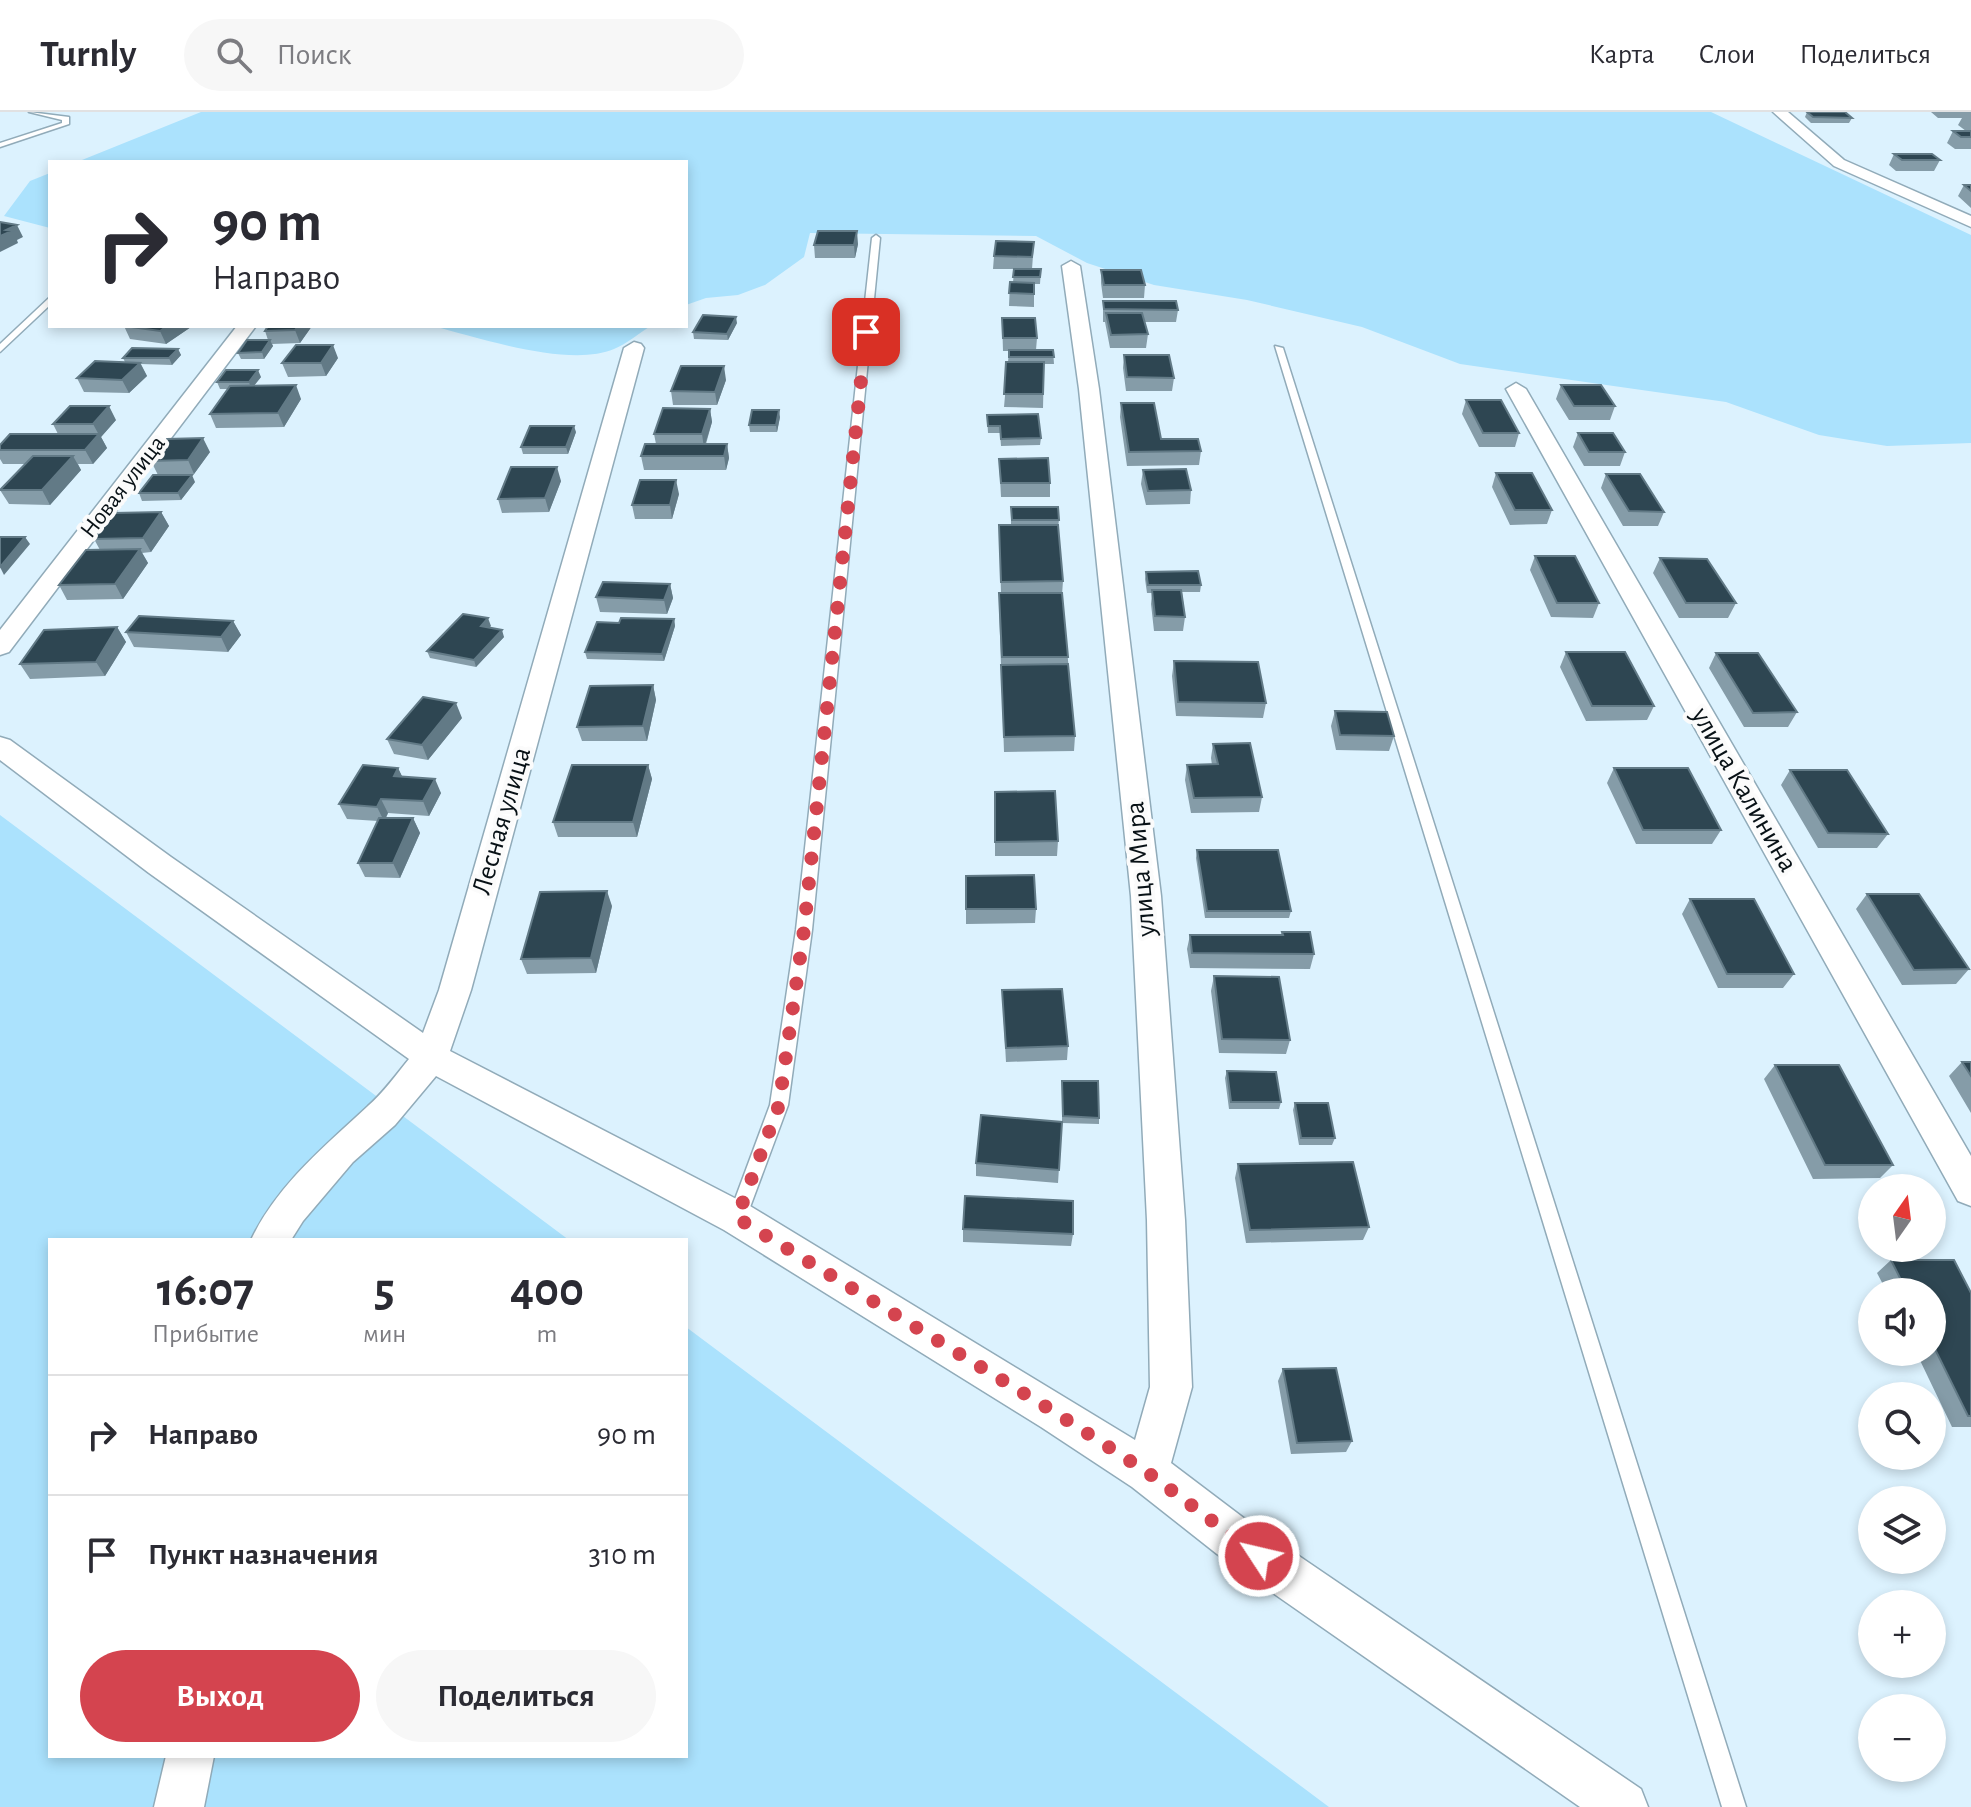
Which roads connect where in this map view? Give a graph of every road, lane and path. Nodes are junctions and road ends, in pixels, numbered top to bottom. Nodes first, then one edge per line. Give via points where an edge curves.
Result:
1 (33, 112) edge
2 (1780, 112) edge
3 (0, 145) edge
4 (1971, 222) edge
5 (876, 238) dead end
6 (1071, 266) dead end
7 (48, 302) edge
8 (245, 328) edge
9 (634, 348) dead end
10 (1278, 348) dead end
11 (0, 349) edge
12 (1516, 389) dead end
13 (0, 647) edge
14 (0, 746) edge
15 (431, 1057) junction
16 (1971, 1190) edge
17 (737, 1218) junction
18 (271, 1238) edge
19 (1147, 1472) junction
20 (190, 1758) edge
21 (179, 1807) edge
22 (1623, 1807) edge
23 (1734, 1807) edge

1 - 3 lane via 66,119 65,124
2 - 4 street via 1839,163
5 - 17 lane via 804,930 779,1105
6 - 19 street, улица Мира via 1146,896 1171,1387
7 - 11 lane
8 - 13 street, Новая улица
9 - 15 street, Лесная улица via 460,975
10 - 23 lane
12 - 16 street, улица Калинина
14 - 15 street
15 - 17 street
15 - 18 street, Лесная улица via 383,1115 340,1151
17 - 19 street
19 - 22 street via 1233,1538
20 - 21 street

